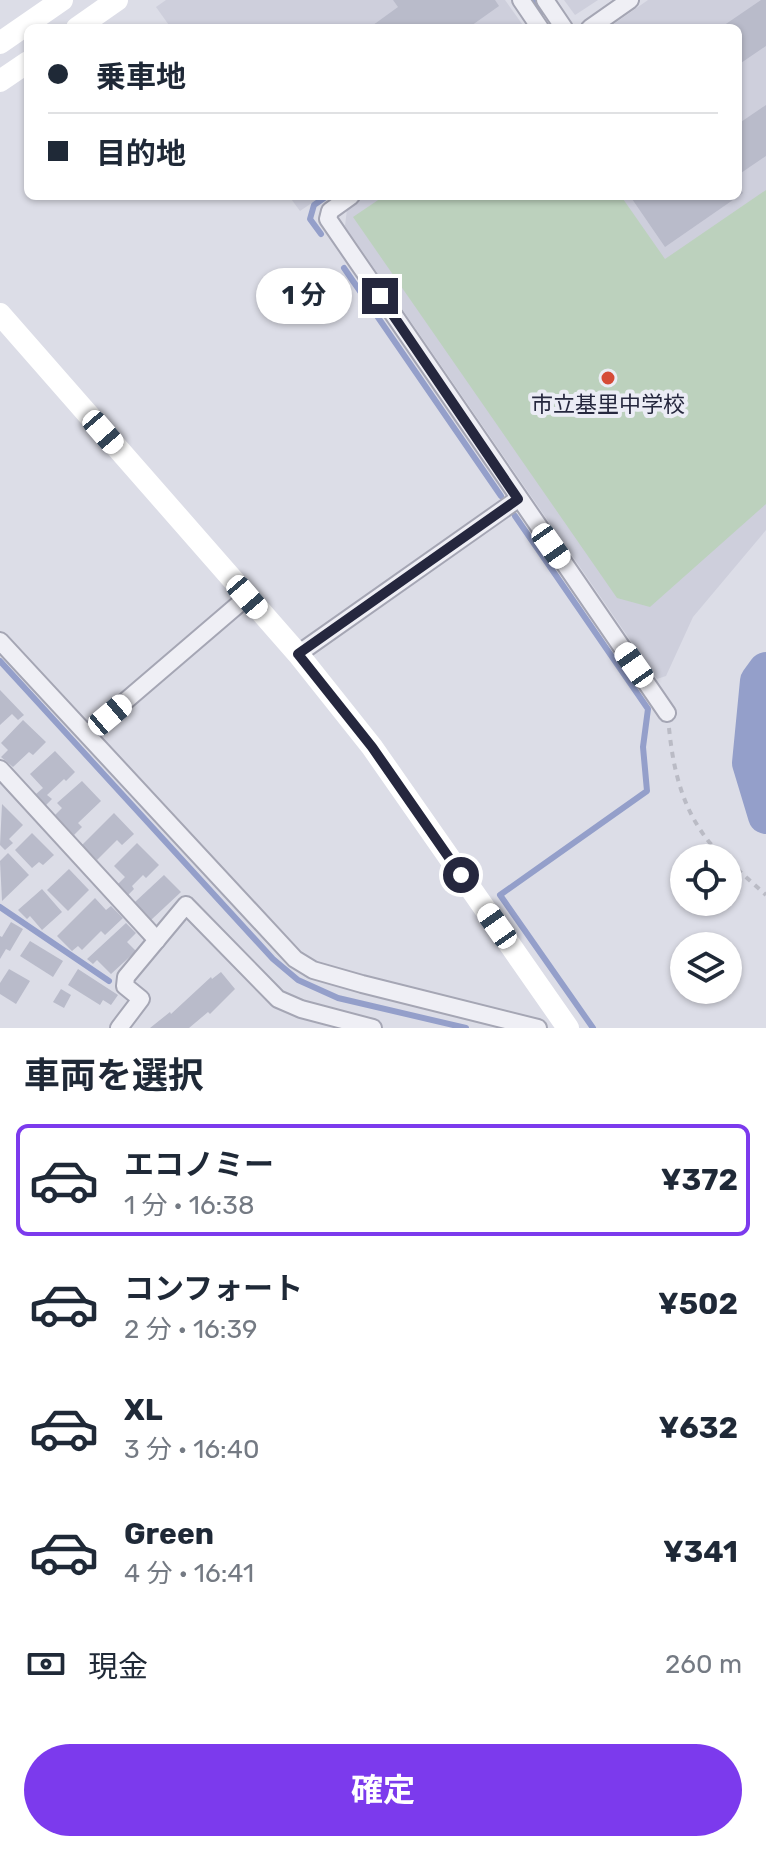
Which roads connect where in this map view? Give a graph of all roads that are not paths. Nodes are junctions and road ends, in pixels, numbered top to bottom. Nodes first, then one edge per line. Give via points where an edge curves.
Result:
1 (62, 0) edge
2 (117, 0) edge
3 (521, 0) edge
4 (545, 0) edge
5 (630, 0) edge
6 (27, 24) edge
7 (83, 24) edge
8 (537, 24) edge
9 (561, 24) edge
10 (596, 24) edge
11 (24, 26) edge
12 (0, 43) edge
13 (24, 65) edge
14 (0, 81) edge
15 (345, 200) edge
16 (0, 314) edge
17 (518, 499) junction
18 (247, 597) junction
19 (0, 641) edge
20 (298, 654) junction
21 (667, 713) road end
22 (87, 734) junction
23 (0, 769) edge
24 (157, 940) junction
25 (119, 1028) edge
26 (373, 1028) edge
27 (538, 1028) edge
28 (568, 1028) edge

1 - 6 street
2 - 7 street
3 - 8 street
4 - 9 street
5 - 10 street
11 - 12 street
13 - 14 street
15 - 17 street via 328,219
16 - 18 street
17 - 20 street
17 - 21 street
18 - 20 street
18 - 22 street
19 - 22 street
20 - 28 street via 372,747
22 - 27 street via 273,936 313,970
23 - 24 street
24 - 25 street via 126,977 125,986 141,999
24 - 26 street via 186,905 278,999

